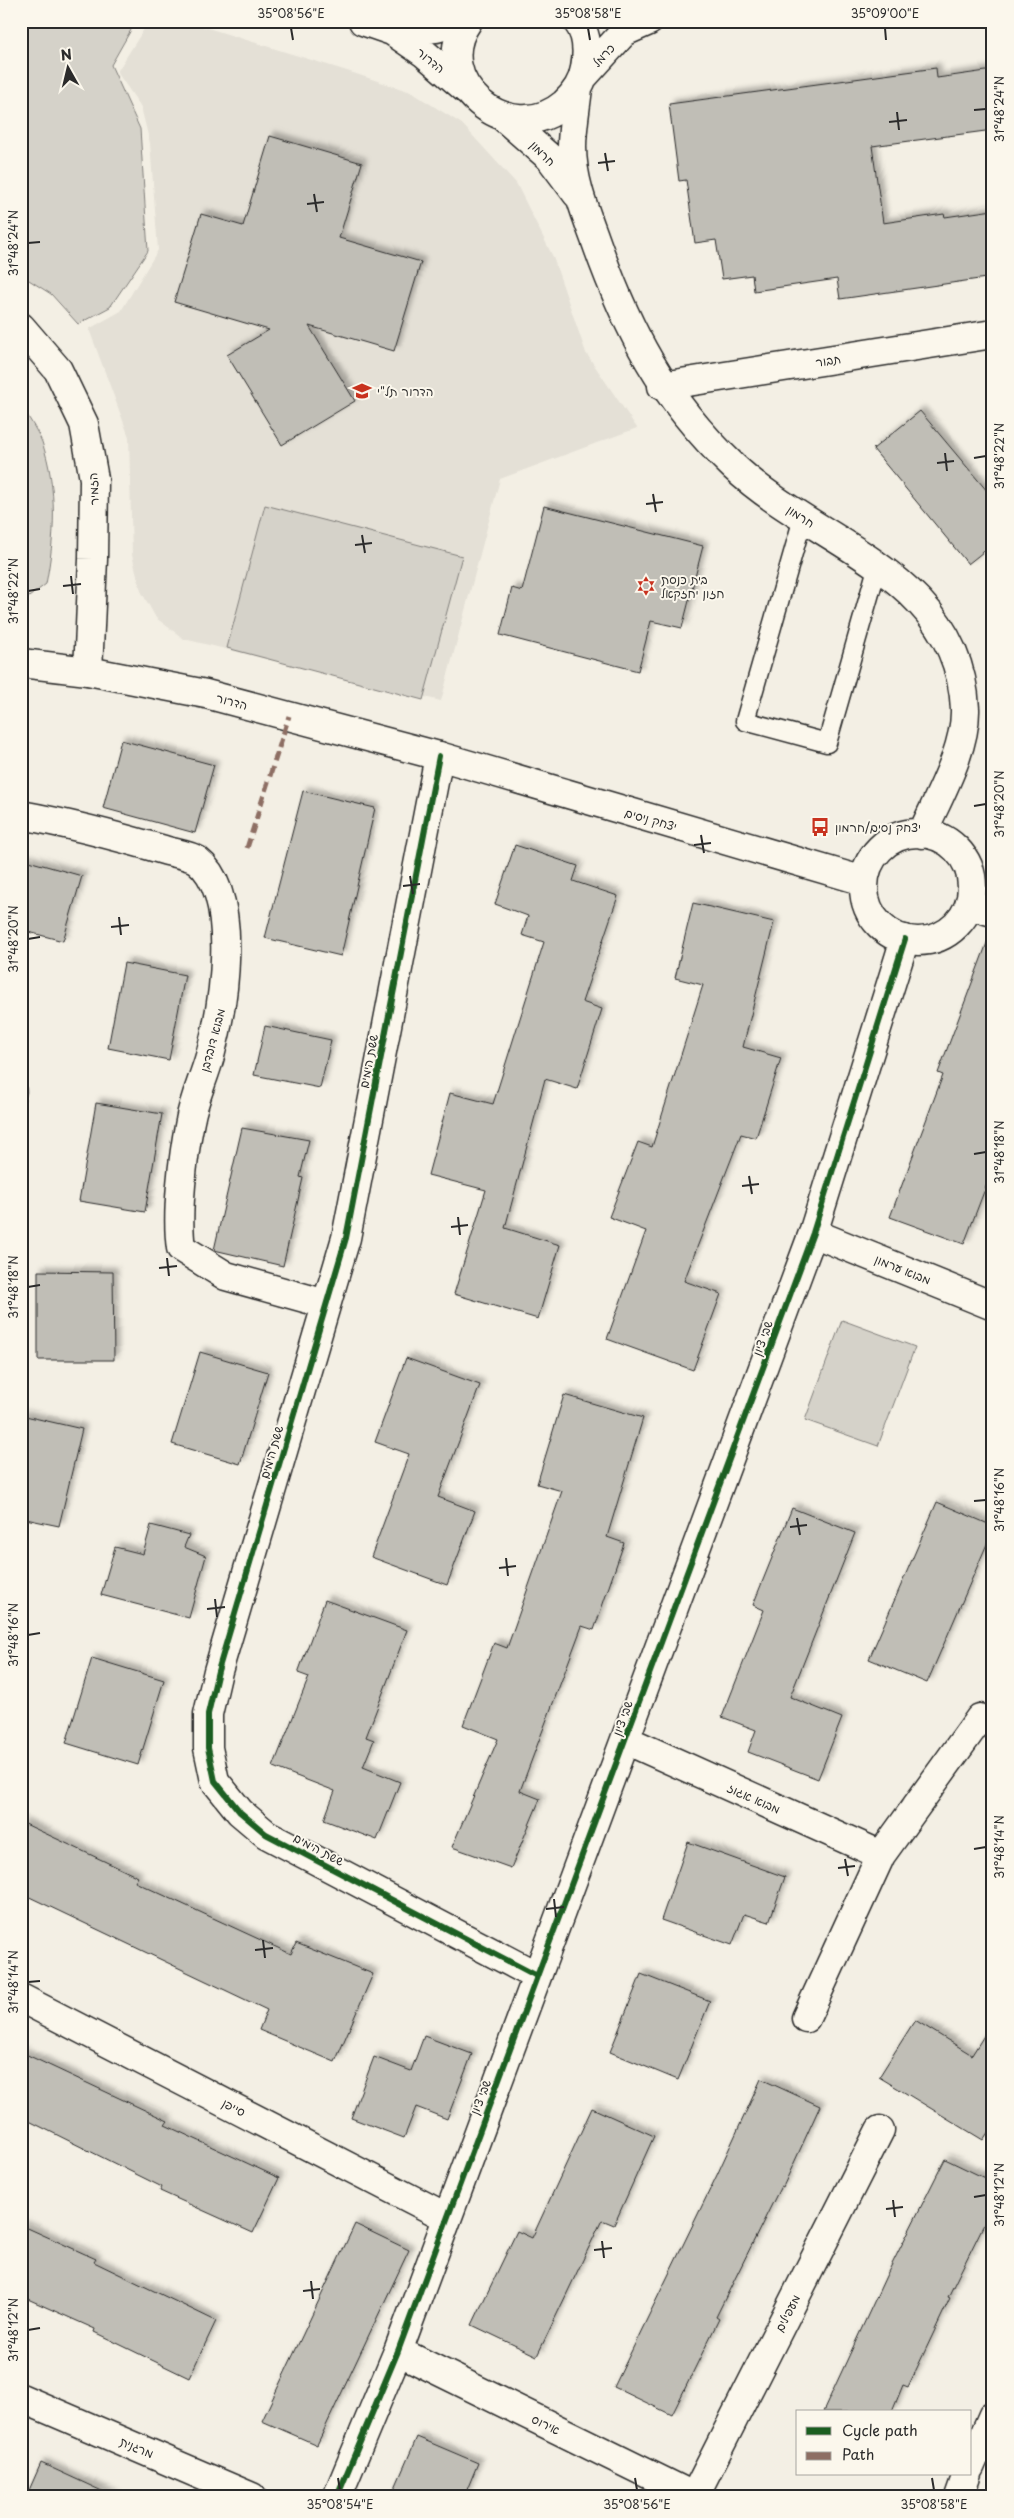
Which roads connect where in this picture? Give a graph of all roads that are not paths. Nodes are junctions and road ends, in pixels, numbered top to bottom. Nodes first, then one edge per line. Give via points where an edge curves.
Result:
1 (363, 21) edge
2 (460, 21) edge
3 (468, 21) edge
4 (577, 21) edge
5 (649, 21) edge
6 (392, 31) junction
7 (581, 82) junction
8 (468, 90) junction
9 (501, 115) junction
10 (580, 197) junction
11 (21, 327) edge
12 (993, 334) edge
13 (662, 386) junction
14 (804, 518) junction
15 (878, 565) junction
16 (21, 663) edge
17 (88, 671) junction
18 (439, 756) junction
19 (21, 815) edge
20 (922, 834) junction
21 (864, 881) junction
22 (981, 909) edge
23 (905, 939) junction
24 (812, 1233) junction
25 (326, 1304) junction
26 (993, 1306) edge
27 (980, 1718) dead end
28 (626, 1740) junction
29 (881, 1855) junction
30 (538, 1976) junction
31 (21, 1998) edge
32 (806, 2018) dead end
33 (880, 2130) dead end
34 (446, 2217) junction
35 (398, 2351) junction
36 (21, 2398) edge
37 (993, 2415) edge
38 (972, 2462) edge
39 (966, 2476) edge
40 (252, 2497) edge
41 (337, 2497) edge
42 (694, 2497) edge
43 (959, 2497) edge

1 - 6 street, הדרור
2 - 6 street, הדרור via 436,28
3 - 8 street via 457,51 460,73
4 - 7 street, חרמון via 588,49
5 - 7 street, כרמל via 624,32
6 - 8 street, הדרור
7 - 9 street, כרמל via 574,96 556,111 538,118 516,120
7 - 10 street, חרמון via 572,147
8 - 9 street, הדרור via 484,107
9 - 10 street, חרמון via 550,158
10 - 13 street, חרמון via 632,333
11 - 17 street, הזמיר via 58,370 84,424 94,479
12 - 13 street, תבור
13 - 14 street, חרמון via 734,467
14 - 15 street, חרמון
14 - 15 lane via 745,721 827,743
15 - 20 street, חרמון via 913,593 934,618 950,644 960,678 965,710 960,746
16 - 17 street, הדרור
17 - 18 street, הדרור via 206,694
18 - 21 street, יצחק ניסים
18 - 25 street, ששת הימים via 346,1238
19 - 25 street, מבוא דובדבן via 88,828 196,860 210,877 221,900 226,933 222,1003 190,1121 178,1227 181,1248 226,1276
20 - 21 street via 908,834 884,845 874,855
20 - 22 street via 952,846 963,858
21 - 23 street via 869,911 878,924 890,934
22 - 23 street via 944,934 918,941
23 - 24 street, שבי ציון
24 - 26 street, מבוא ערמון
24 - 28 street, שבי ציון
25 - 30 street, ששת הימים via 208,1714 208,1748 215,1781 240,1812 266,1834
27 - 29 street
28 - 29 street, מבוא אגוז
28 - 30 street, שבי ציון
29 - 32 street
30 - 34 street, שבי ציון
31 - 34 street, סייפן
33 - 42 street, מעפילים
34 - 35 street, שבי ציון
35 - 41 street, שבי ציון
35 - 42 street, אירוס
36 - 40 street, מרגנית
37 - 38 street
39 - 43 street

